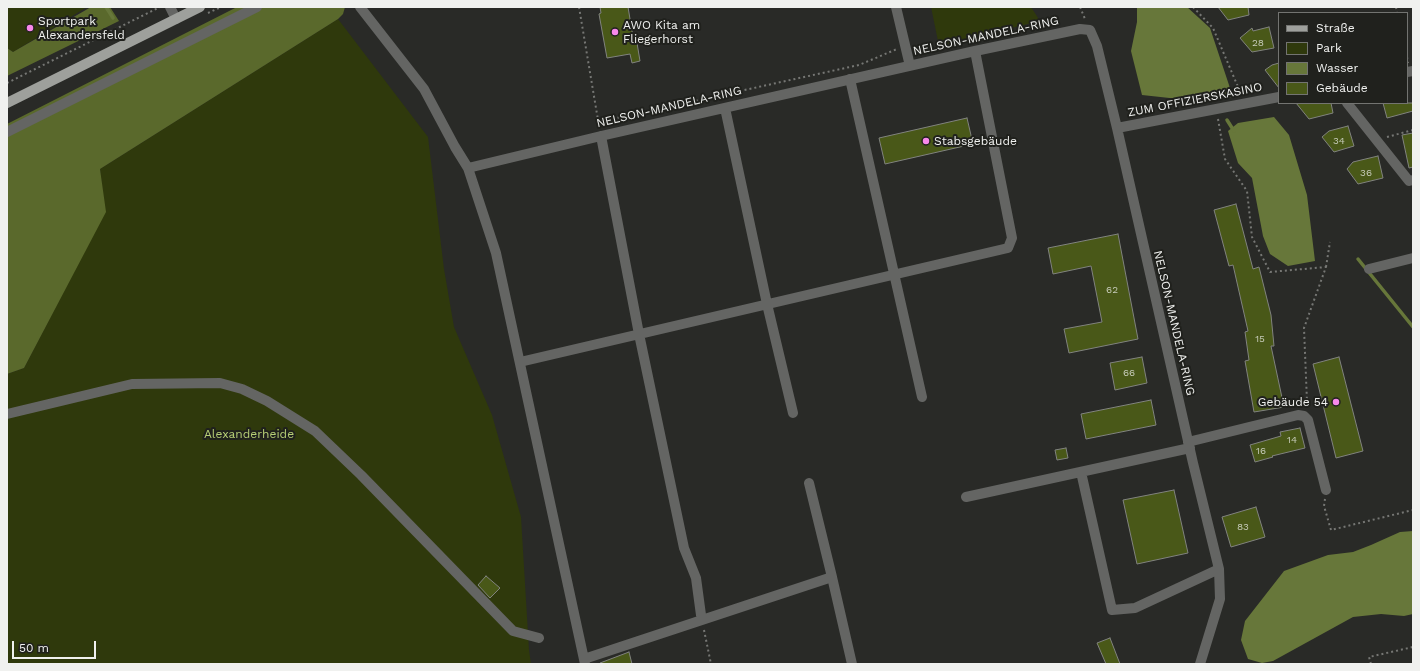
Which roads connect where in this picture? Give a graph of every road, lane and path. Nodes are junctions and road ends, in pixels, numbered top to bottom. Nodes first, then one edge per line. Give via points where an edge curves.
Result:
1 (160, 7) edge
2 (170, 7) edge
3 (200, 7) edge
4 (257, 7) edge
5 (360, 7) edge
6 (579, 7) edge
7 (896, 7) edge
8 (1193, 7) edge
9 (176, 19) junction
10 (905, 45) junction
11 (974, 51) junction
12 (910, 66) junction
13 (850, 79) junction
14 (7, 83) edge
15 (1278, 97) edge
16 (7, 103) edge
17 (1245, 104) junction
18 (1349, 104) edge
19 (725, 108) junction
20 (1217, 109) junction
21 (598, 122) junction
22 (1117, 128) junction
23 (1413, 130) edge
24 (7, 132) edge
25 (601, 136) junction
26 (1376, 139) junction
27 (468, 168) junction
28 (1413, 180) edge
29 (1330, 242) dead end
30 (1413, 258) edge
31 (1326, 267) junction
32 (1369, 269) dead end
33 (894, 274) junction
34 (767, 304) junction
35 (639, 334) junction
36 (520, 362) junction
37 (922, 397) dead end
38 (793, 413) dead end
39 (7, 414) edge
40 (1304, 416) junction
41 (1189, 445) junction
42 (1081, 472) junction
43 (809, 483) dead end
44 (1326, 490) joint
45 (966, 497) dead end
46 (1413, 510) edge
47 (1219, 569) junction
48 (832, 577) junction
49 (701, 615) joint
50 (539, 638) dead end
51 (1413, 647) edge
52 (584, 662) edge
53 (711, 664) edge
54 (852, 664) edge
55 (1200, 664) edge
56 (1371, 664) edge

1 - 14 path
2 - 9 street
3 - 9 main road
4 - 24 street
5 - 27 street via 424,89
6 - 21 path
7 - 10 street
8 - 17 path via 1213,28
9 - 16 main road
10 - 12 street
10 - 21 path via 859,65
11 - 12 street, NELSON-MANDELA-RING
11 - 22 street, NELSON-MANDELA-RING via 1080,29 1090,30 1097,46
11 - 33 street via 1012,238 1008,248
12 - 13 street, NELSON-MANDELA-RING
13 - 19 street, NELSON-MANDELA-RING
13 - 33 street
15 - 17 street, ZUM OFFIZIERSKASINO
17 - 20 street, ZUM OFFIZIERSKASINO
18 - 26 street
19 - 25 street, NELSON-MANDELA-RING
19 - 34 street
20 - 22 street, ZUM OFFIZIERSKASINO
20 - 31 path via 1225,159 1247,191 1252,237 1270,272
21 - 25 path
22 - 41 street, NELSON-MANDELA-RING
23 - 26 path
25 - 27 street, NELSON-MANDELA-RING
25 - 35 street
26 - 28 street via 1409,181
27 - 36 street via 496,253
29 - 31 path
30 - 32 street
31 - 40 path via 1304,328 1307,402
33 - 34 street
33 - 37 street
34 - 35 street
34 - 38 street
35 - 36 street
35 - 49 street via 684,548 696,578
36 - 52 street
39 - 50 street via 132,384 220,383 242,389 315,431 513,631
40 - 41 street via 1298,415
40 - 44 street via 1308,420
41 - 42 street
41 - 47 street, NELSON-MANDELA-RING
42 - 45 street
42 - 47 street via 1112,610 1135,608
43 - 48 street
44 - 46 path via 1324,506 1331,530
47 - 55 street, NELSON-MANDELA-RING via 1220,599
48 - 52 street
48 - 54 street
49 - 53 path
51 - 56 path via 1369,657

